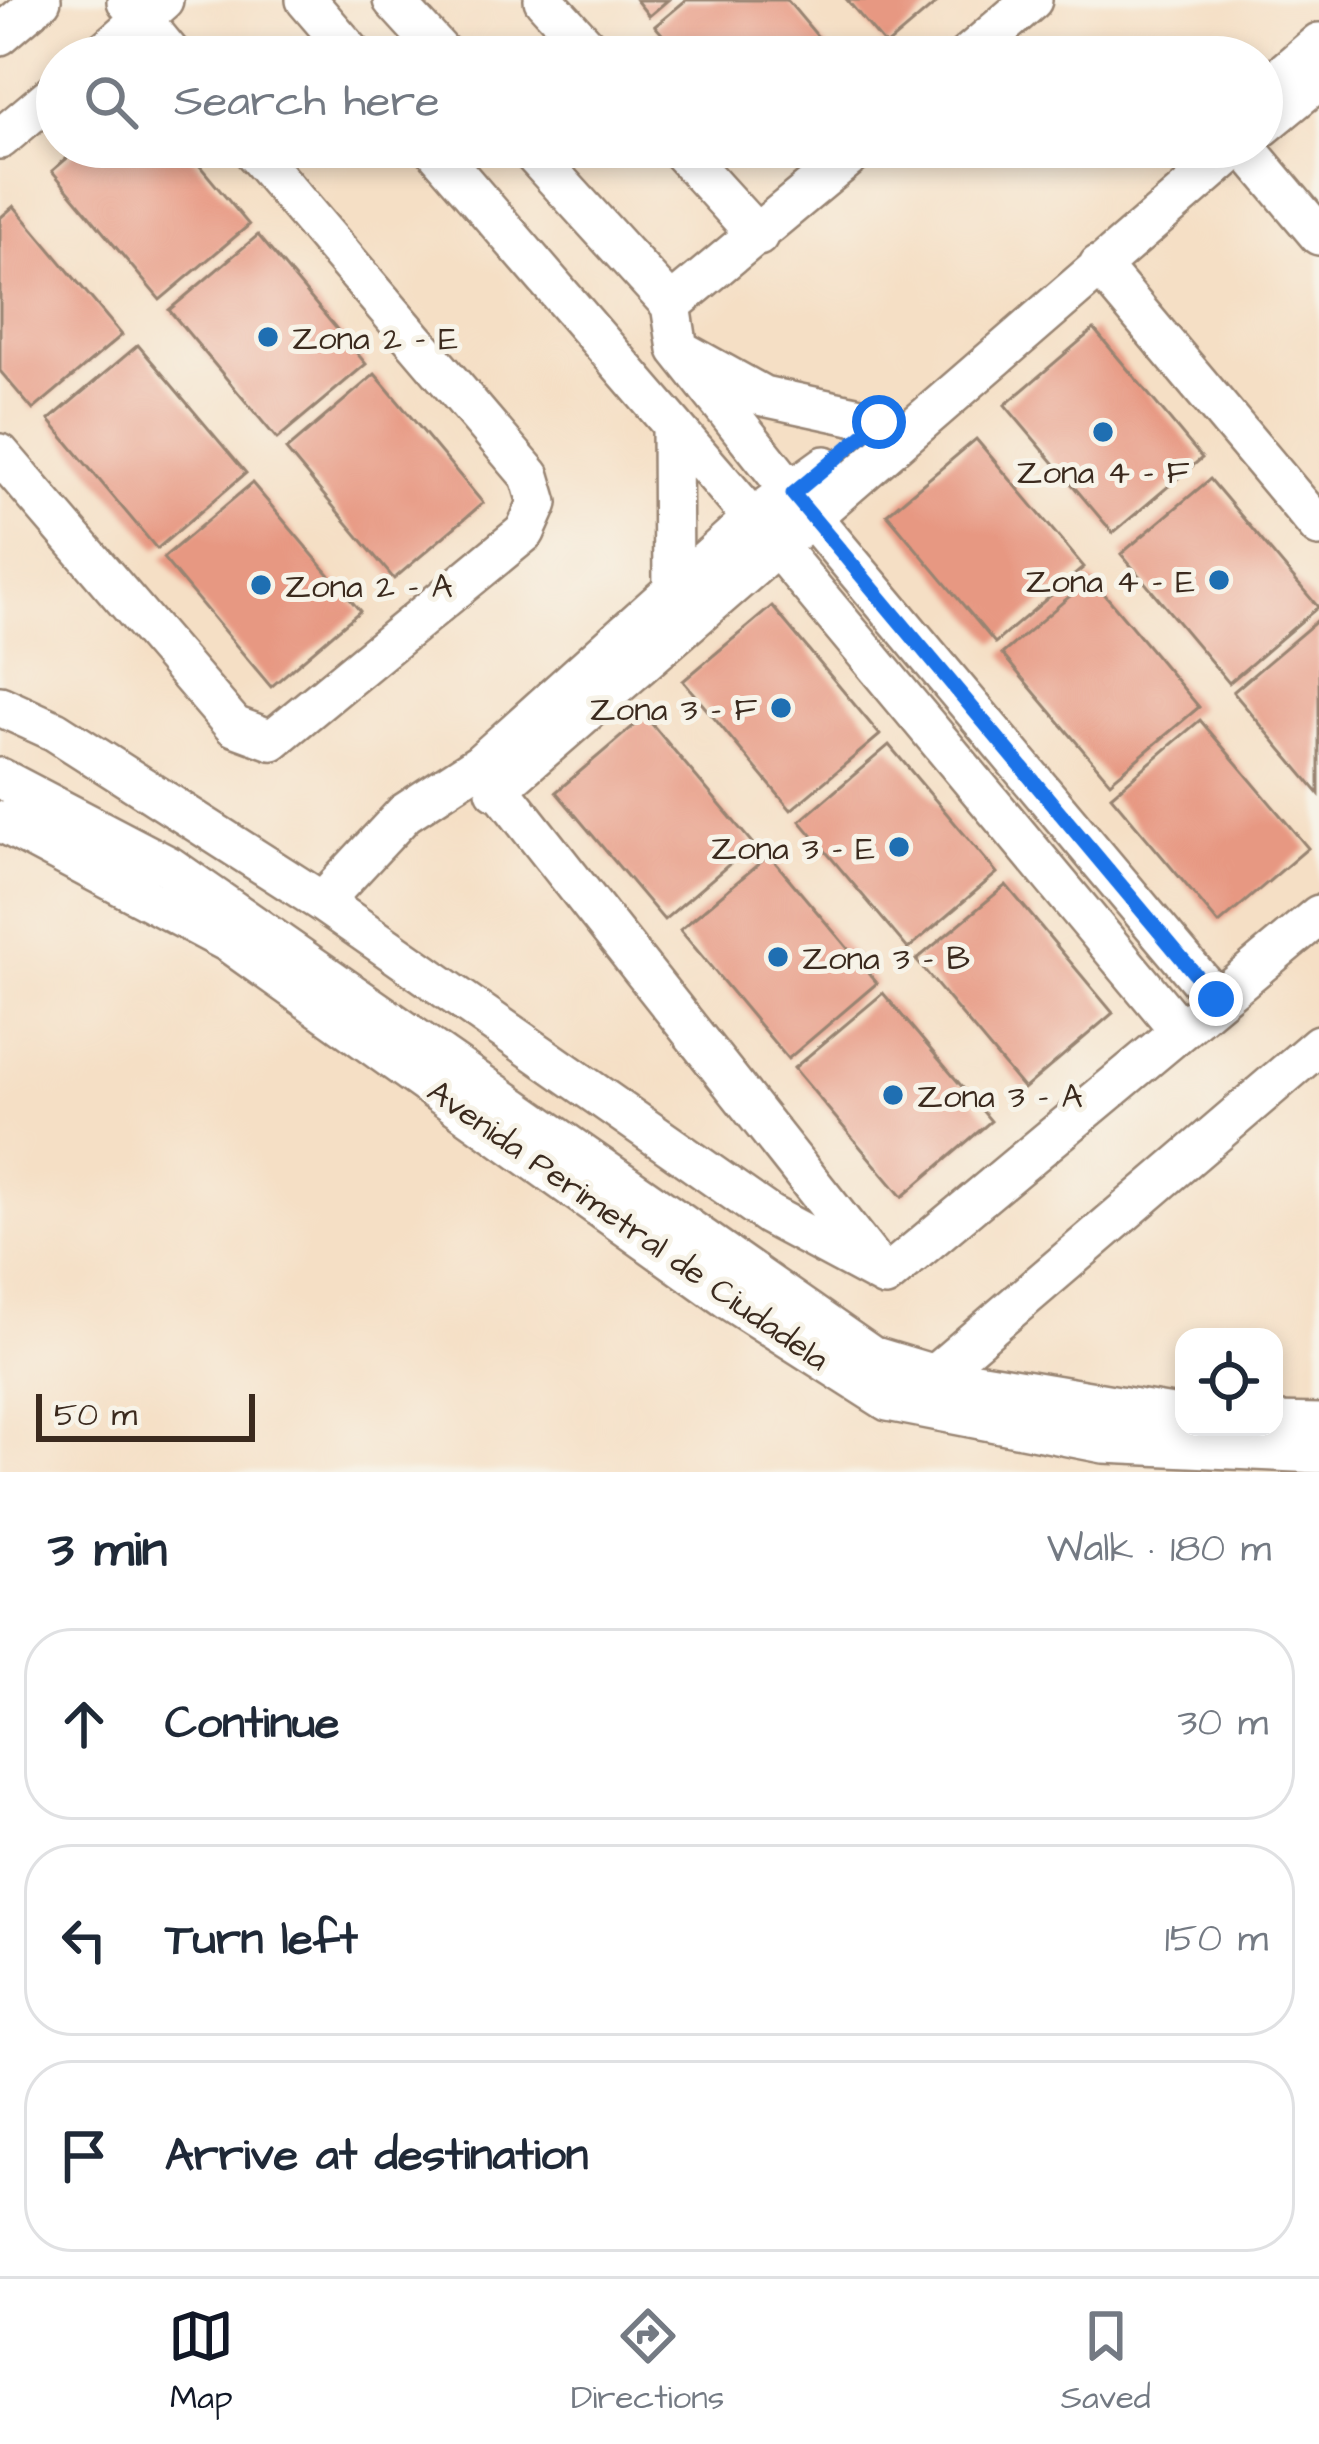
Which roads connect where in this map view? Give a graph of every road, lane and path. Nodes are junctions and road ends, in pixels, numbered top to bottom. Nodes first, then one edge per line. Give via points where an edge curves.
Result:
1 (41, 0) edge
2 (306, 0) edge
3 (393, 0) edge
4 (544, 0) edge
5 (1032, 0) edge
6 (144, 7) edge
7 (0, 35) edge
8 (117, 36) edge
9 (161, 36) edge
10 (337, 36) edge
11 (426, 36) edge
12 (577, 36) edge
13 (990, 36) edge
14 (1319, 44) edge
15 (1283, 74) edge
16 (1319, 80) edge
17 (36, 109) edge
18 (1283, 110) edge
19 (0, 139) edge
20 (268, 168) edge
21 (452, 168) edge
22 (546, 168) edge
23 (696, 168) edge
24 (837, 168) edge
25 (1174, 168) edge
26 (1216, 168) edge
27 (1260, 168) edge
28 (1319, 235) edge
29 (758, 236) junction
30 (1099, 266) junction
31 (671, 305) junction
32 (678, 349) junction
33 (879, 422) junction
34 (672, 426) junction
35 (0, 454) edge
36 (801, 504) junction
37 (1319, 527) edge
38 (765, 531) junction
39 (673, 590) junction
40 (0, 706) edge
41 (488, 777) junction
42 (0, 778) edge
43 (0, 821) edge
44 (322, 902) junction
45 (1319, 915) edge
46 (1216, 999) junction
47 (1179, 1029) junction
48 (1319, 1046) edge
49 (886, 1277) junction
50 (934, 1375) junction
51 (1175, 1415) edge
52 (1283, 1423) edge
53 (1319, 1424) edge
54 (1319, 1453) edge

1 - 7 street
2 - 10 street
3 - 11 street
4 - 12 street
5 - 13 street
6 - 8 street
6 - 9 street
14 - 15 street
16 - 18 street
17 - 19 street
20 - 35 street via 530,476 538,503 525,532 272,740 234,726
21 - 34 street
22 - 31 street
23 - 29 street
24 - 29 street
25 - 33 street
26 - 30 street
27 - 28 street
29 - 31 street
30 - 36 street
30 - 37 street
31 - 32 street
32 - 33 street via 763,396
32 - 36 street
33 - 36 street
34 - 38 street
34 - 39 street
36 - 38 street
36 - 46 street
38 - 39 street
38 - 41 street
38 - 47 street
39 - 41 street
40 - 44 street via 55,731
41 - 44 street via 405,813
41 - 49 street
42 - 50 street, Avenida Perimetral de Ciudadela via 170,867 871,1356
43 - 54 street, Avenida Perimetral de Ciudadela via 228,942 731,1301 888,1401 1104,1444
44 - 49 street via 769,1215
45 - 46 street
46 - 47 street
47 - 49 street
48 - 50 street
50 - 51 street, Avenida Perimetral de Ciudadela
52 - 53 street

